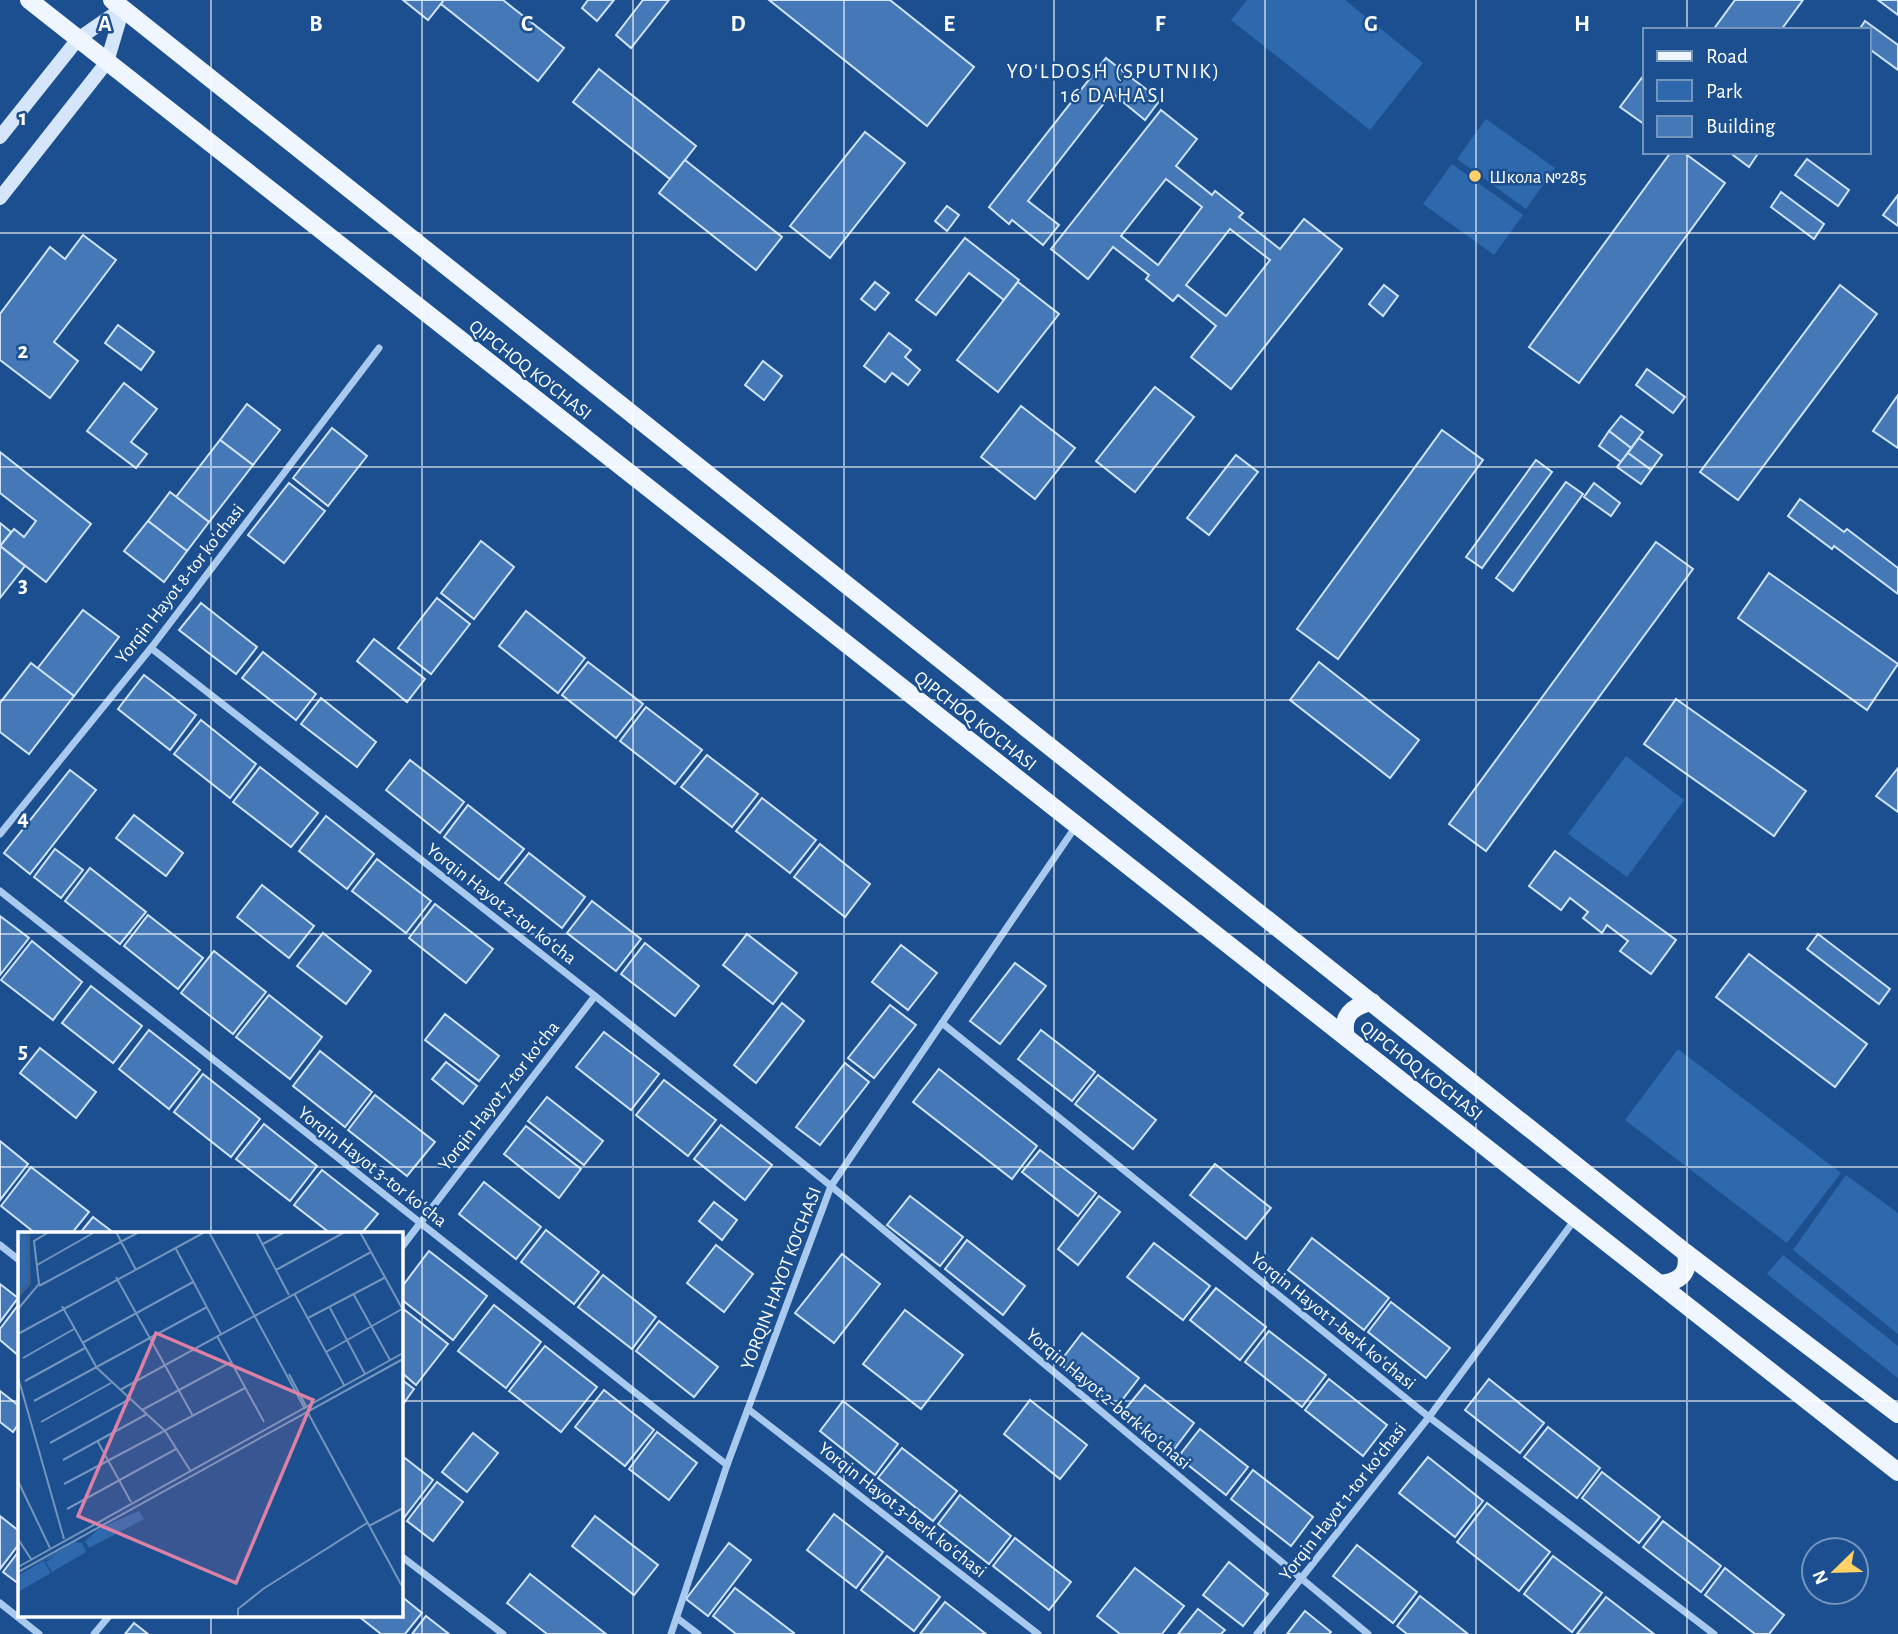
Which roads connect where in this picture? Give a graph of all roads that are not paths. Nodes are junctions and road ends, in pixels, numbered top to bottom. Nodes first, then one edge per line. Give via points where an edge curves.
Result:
1 (29, 0) edge
2 (118, 4) edge
3 (78, 39) junction
4 (107, 62) junction
5 (0, 137) edge
6 (0, 198) edge
7 (379, 348) dead end
8 (151, 648) junction
9 (1077, 825) junction
10 (0, 834) edge
11 (0, 891) edge
12 (595, 996) junction
13 (1372, 1002) junction
14 (942, 1023) junction
15 (1346, 1037) junction
16 (831, 1186) junction
17 (1576, 1218) junction
18 (420, 1223) junction
19 (0, 1245) edge
20 (402, 1247) edge
21 (1686, 1253) junction
22 (18, 1259) edge
23 (1660, 1284) junction
24 (748, 1409) junction
25 (1898, 1414) edge
26 (1429, 1417) junction
27 (727, 1465) junction
28 (1898, 1472) edge
29 (402, 1557) edge
30 (1301, 1579) junction
31 (0, 1603) edge
32 (109, 1616) edge
33 (677, 1618) junction
34 (40, 1634) edge
35 (94, 1634) edge
36 (503, 1634) edge
37 (671, 1634) edge
38 (698, 1634) edge
39 (1038, 1634) edge
40 (1257, 1634) edge
41 (1368, 1634) edge
42 (1714, 1634) edge

1 - 3 main road, QIPCHOQ KO'CHASI
2 - 3 main road
2 - 4 main road
2 - 13 main road, QIPCHOQ KO'CHASI
3 - 4 main road, QIPCHOQ KO'CHASI
3 - 5 main road
4 - 6 main road
4 - 9 main road, QIPCHOQ KO'CHASI
7 - 8 street, Yorqin Hayot 8-tor koʻchasi
8 - 10 street, Yorqin Hayot 8-tor koʻchasi
8 - 12 street, Yorqin Hayot 2-tor koʻcha
9 - 14 street, YORQIN HAYOT KO'CHASI
9 - 15 main road, QIPCHOQ KO'CHASI
11 - 18 street, Yorqin Hayot 3-tor koʻcha
12 - 16 street, Yorqin Hayot 2-tor koʻcha
12 - 18 street, Yorqin Hayot 7-tor koʻcha
13 - 15 main road via 1348,1013
13 - 21 main road, QIPCHOQ KO'CHASI
14 - 16 street, YORQIN HAYOT KO'CHASI
14 - 26 street, Yorqin Hayot 1-berk koʻchasi
15 - 17 main road, QIPCHOQ KO'CHASI
16 - 24 street, YORQIN HAYOT KO'CHASI
16 - 30 street, Yorqin Hayot 2-berk koʻchasi
17 - 23 main road, QIPCHOQ KO'CHASI
17 - 26 street, Yorqin Hayot 1-tor koʻchasi
18 - 20 street, Yorqin Hayot 7-tor koʻcha
18 - 27 street, Yorqin Hayot 3-tor koʻcha
19 - 22 street
21 - 23 main road via 1682,1277
21 - 25 main road, QIPCHOQ KO'CHASI
23 - 28 main road, QIPCHOQ KO'CHASI
24 - 27 street, YORQIN HAYOT KO'CHASI
24 - 39 street, Yorqin Hayot 3-berk koʻchasi
26 - 30 street, Yorqin Hayot 1-tor koʻchasi
26 - 42 street, Yorqin Hayot 1-berk koʻchasi
27 - 33 street, YORQIN HAYOT KO'CHASI
29 - 36 street
30 - 40 street, Yorqin Hayot 1-tor koʻchasi
30 - 41 street, Yorqin Hayot 2-berk koʻchasi
31 - 34 street
32 - 35 street
33 - 37 street, YORQIN HAYOT KO'CHASI
33 - 38 street

